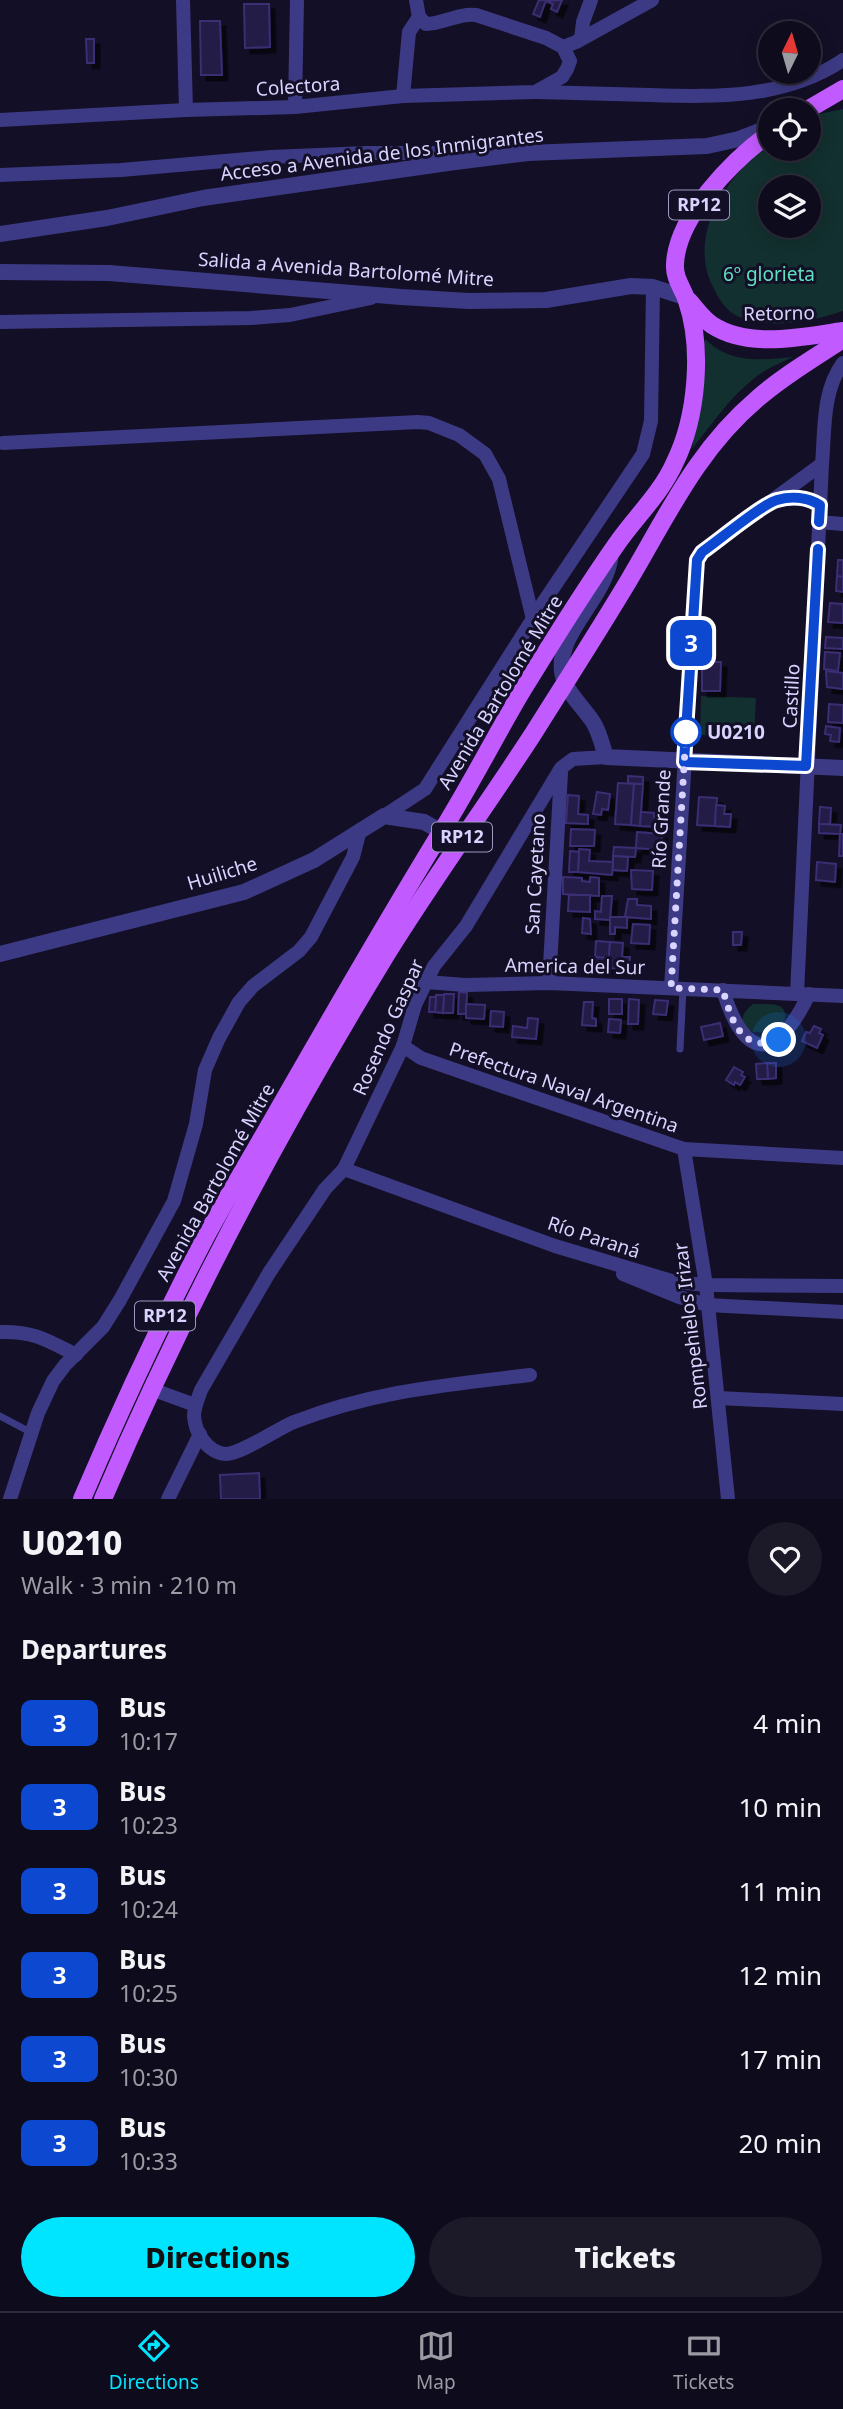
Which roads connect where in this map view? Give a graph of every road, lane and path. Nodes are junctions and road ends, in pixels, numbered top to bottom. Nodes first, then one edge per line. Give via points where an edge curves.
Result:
1 (183, 0) edge
2 (297, 0) edge
3 (416, 0) edge
4 (591, 0) edge
5 (652, 0) edge
6 (419, 17) junction
7 (581, 39) junction
8 (564, 47) junction
9 (843, 60) edge
10 (843, 89) edge
11 (536, 92) junction
12 (403, 96) junction
13 (843, 99) edge
14 (821, 103) edge
15 (295, 107) junction
16 (821, 107) edge
17 (186, 110) junction
18 (0, 120) edge
19 (758, 132) edge
20 (758, 144) edge
21 (528, 153) junction
22 (0, 175) edge
23 (0, 234) edge
24 (0, 272) edge
25 (653, 287) junction
26 (380, 296) junction
27 (687, 298) junction
28 (0, 322) edge
29 (843, 331) edge
30 (843, 339) edge
31 (843, 363) edge
32 (4, 443) dead end
33 (822, 464) junction
34 (774, 500) junction
35 (820, 505) junction
36 (819, 522) junction
37 (843, 524) edge
38 (611, 552) junction
39 (533, 619) junction
40 (564, 684) junction
41 (606, 757) junction
42 (684, 762) junction
43 (806, 766) junction
44 (561, 768) junction
45 (843, 768) edge
46 (384, 816) junction
47 (360, 830) junction
48 (442, 832) junction
49 (0, 954) edge
50 (426, 982) junction
51 (549, 983) junction
52 (677, 988) junction
53 (723, 990) junction
54 (803, 994) junction
55 (843, 996) edge
56 (402, 1046) junction
57 (680, 1049) dead end
58 (684, 1149) junction
59 (843, 1158) edge
60 (344, 1169) junction
61 (555, 1246) junction
62 (706, 1285) junction
63 (843, 1286) edge
64 (708, 1305) junction
65 (843, 1312) edge
66 (0, 1332) edge
67 (76, 1355) junction
68 (530, 1375) dead end
69 (151, 1389) junction
70 (718, 1398) junction
71 (843, 1404) edge
72 (195, 1405) junction
73 (0, 1416) edge
74 (32, 1433) junction
75 (200, 1434) junction
76 (10, 1499) edge
77 (82, 1499) edge
78 (103, 1499) edge
79 (168, 1499) edge
80 (728, 1499) edge

1 - 17 street
2 - 15 street
3 - 6 street
4 - 7 street
5 - 7 street
6 - 8 street via 433,24 475,15
6 - 12 street via 409,32
7 - 8 street
8 - 11 street via 570,61 567,69
9 - 11 street, Colectora via 828,71 786,87 722,97
10 - 14 main road
11 - 12 street, Colectora
12 - 15 street, Colectora
13 - 16 main road
15 - 17 street, Colectora
17 - 18 street, Colectora
19 - 21 street, Acceso a Avenida de los Inmigrantes via 707,146
20 - 27 main road, Avenida Bartolomé Mitre / RP12 via 723,175 691,219 675,262 678,283
21 - 22 street via 325,155
21 - 23 street, Acceso a Avenida de los Inmigrantes via 203,198
24 - 26 street, Salida a Avenida Bartolomé Mitre via 109,273
25 - 26 street, Salida a Avenida Bartolomé Mitre via 619,287 546,300
25 - 27 street, Salida a Avenida Bartolomé Mitre
25 - 39 street via 651,421 646,446
26 - 28 street via 290,315 251,318
27 - 29 main road, Retorno / RP12 via 713,326 735,335 796,338
27 - 38 main road, Avenida Bartolomé Mitre / RP12 via 697,355 677,460
30 - 40 main road, Avenida Bartolomé Mitre / RP12 via 757,399 705,454
31 - 33 street, Castillo via 827,400
32 - 39 street via 429,423 459,435 485,454 499,479
33 - 34 street, Río Grande
33 - 35 street, Castillo
34 - 35 street via 802,498
34 - 42 street, Río Grande via 697,560 695,687
35 - 36 street, Castillo
36 - 37 street
36 - 43 street, Castillo
38 - 40 street via 600,590 563,653
38 - 48 main road, Avenida Bartolomé Mitre / RP12 via 538,666
39 - 46 street via 425,789
40 - 41 street via 594,724
40 - 69 main road, Avenida Bartolomé Mitre / RP12 via 354,1009 268,1161
41 - 42 street
41 - 44 street via 573,759
42 - 43 street
42 - 52 street, Río Grande
43 - 45 street
43 - 54 street, Castillo
44 - 50 street, Rosendo Gaspar via 466,926
44 - 51 street, San Cayetano
46 - 47 street, Huiliche
46 - 48 street via 424,822
47 - 49 street, Huiliche via 314,860 244,892
47 - 67 street via 353,857 311,937 253,986 219,1038 205,1070 196,1124 174,1201 103,1327
48 - 77 main road, Avenida Bartolomé Mitre / RP12 via 208,1232 149,1347
50 - 51 street, America del Sur
50 - 56 street, Rosendo Gaspar
51 - 52 street, America del Sur
52 - 53 street, America del Sur
52 - 57 lane
53 - 54 street, America del Sur
53 - 54 street via 738,1029 761,1044 779,1040 786,1033
54 - 55 street, America del Sur
56 - 58 street, Prefectura Naval Argentina via 421,1058
56 - 60 street, Rosendo Gaspar
58 - 59 street, Prefectura Naval Argentina
58 - 62 street, Rompehielos Irizar
60 - 61 street, Río Paraná
60 - 72 street, Rosendo Gaspar via 325,1189 269,1273
61 - 62 street, Río Paraná via 675,1282
61 - 64 street
62 - 63 street, Río Paraná
62 - 64 street, Rompehielos Irizar
64 - 65 street
64 - 70 street, Rompehielos Irizar
66 - 67 street via 39,1335
67 - 74 street via 53,1381
68 - 75 street via 370,1397 286,1425 229,1454 208,1447
69 - 72 street
69 - 78 main road, Avenida Bartolomé Mitre / RP12
70 - 71 street
70 - 80 street, Rompehielos Irizar
72 - 75 street
73 - 74 lane
74 - 76 street
75 - 79 street

